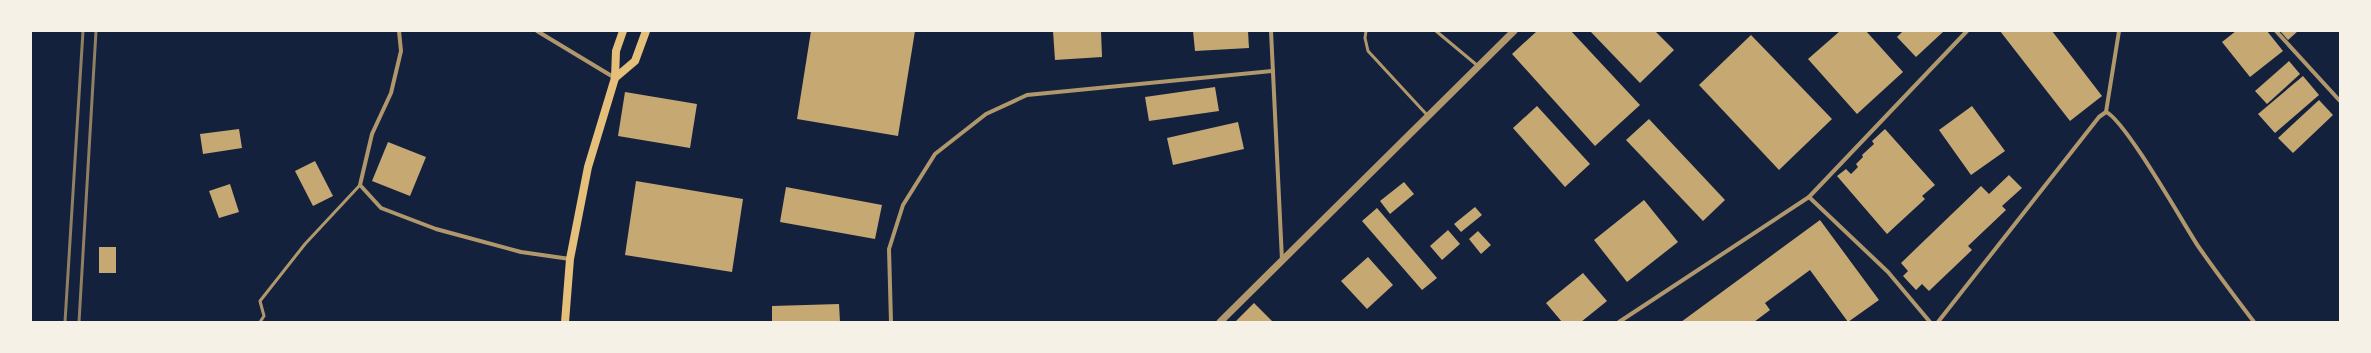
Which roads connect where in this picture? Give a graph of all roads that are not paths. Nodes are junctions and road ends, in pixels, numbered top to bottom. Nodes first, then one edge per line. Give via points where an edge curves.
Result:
1 (399, 31) edge
2 (537, 31) edge
3 (623, 31) edge
4 (646, 31) edge
5 (1271, 31) edge
6 (1366, 31) edge
7 (1436, 31) edge
8 (1514, 31) edge
9 (1967, 31) edge
10 (2119, 31) edge
11 (2276, 31) edge
12 (1480, 68) junction
13 (1273, 71) junction
14 (615, 78) junction
15 (2340, 101) edge
16 (2106, 112) junction
17 (1429, 117) junction
18 (360, 185) junction
19 (1809, 197) junction
20 (570, 259) junction
21 (1282, 261) junction
22 (260, 322) edge
23 (564, 322) edge
24 (891, 322) edge
25 (1220, 322) edge
26 (1619, 322) edge
27 (1930, 322) edge
28 (1938, 322) edge
29 (2254, 322) edge

1 - 18 street via 401,51 391,93 372,134
2 - 14 street
3 - 14 main road via 616,50
4 - 14 main road via 635,61
5 - 13 street
6 - 17 lane via 1368,52
7 - 12 lane
8 - 12 street
9 - 19 street
10 - 16 street
11 - 15 street
12 - 17 street
13 - 21 street
13 - 24 street via 1027,95 986,114 935,154 903,205 889,248
14 - 20 main road via 588,167
16 - 28 street via 2099,117
16 - 29 street via 2113,115 2133,142 2199,248
17 - 21 street
18 - 20 street via 381,208 436,229 521,252
18 - 22 lane via 306,244 260,301 264,316
19 - 26 street
19 - 27 street via 1888,272
20 - 23 main road
21 - 25 street

